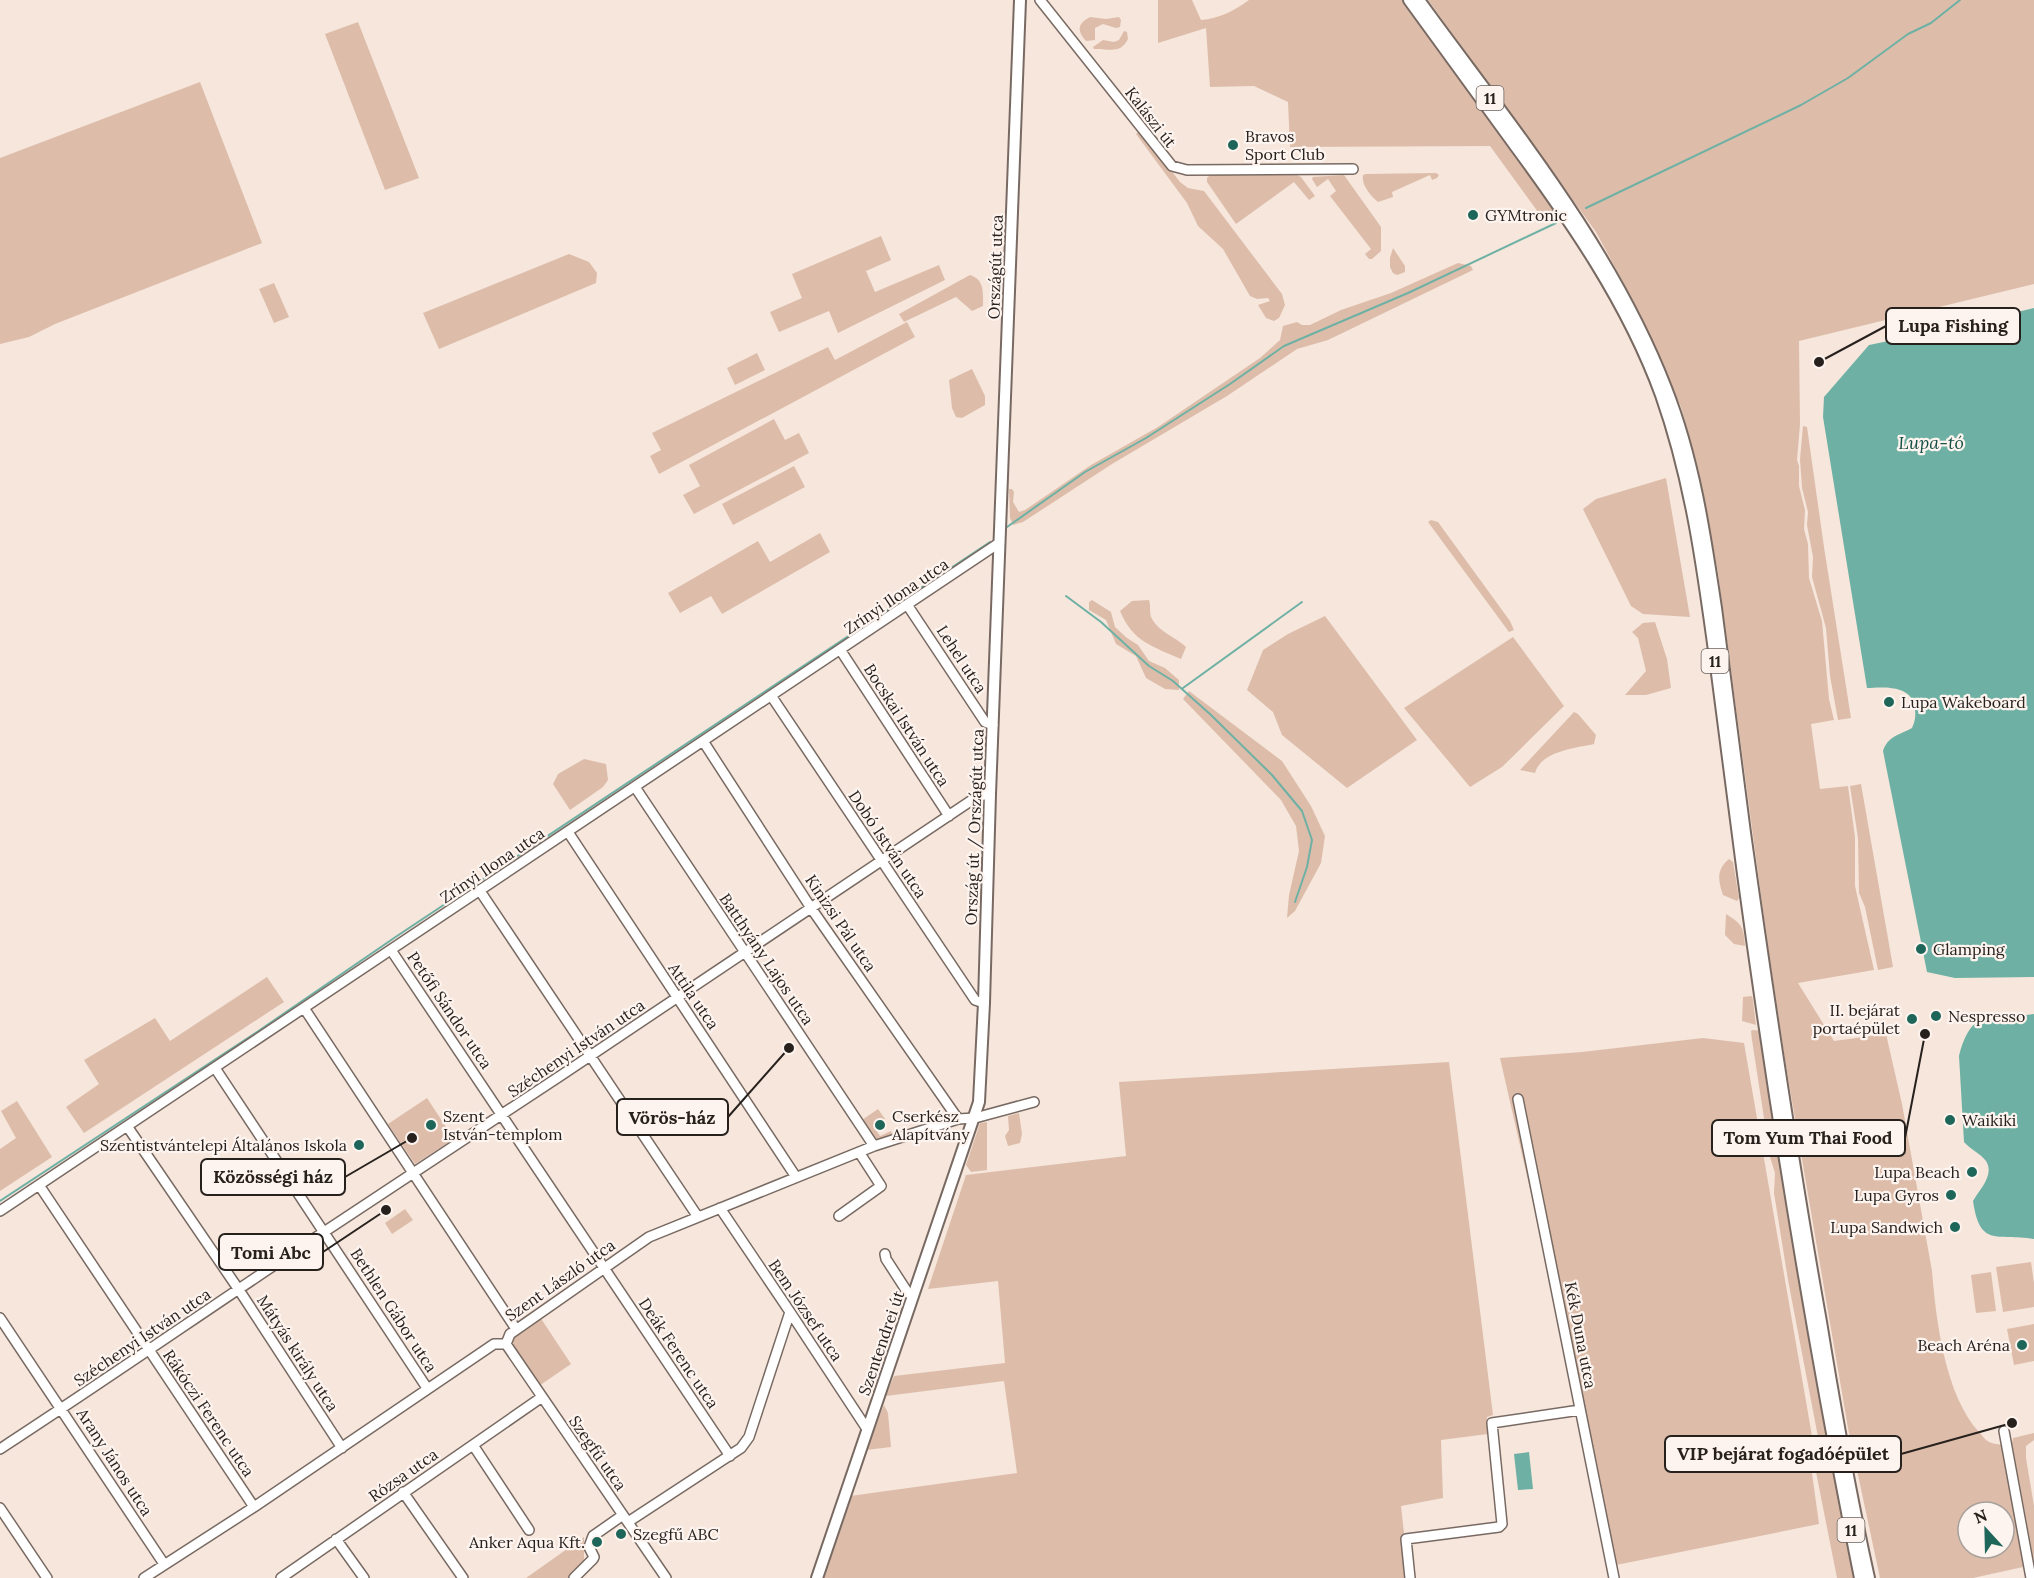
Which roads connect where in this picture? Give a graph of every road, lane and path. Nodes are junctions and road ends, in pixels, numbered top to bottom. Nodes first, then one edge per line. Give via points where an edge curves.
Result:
1 (1020, 0) edge
2 (1040, 0) edge
3 (1409, 0) edge
4 (1419, 0) edge
5 (1353, 169) dead end
6 (1000, 540) junction
7 (908, 606) junction
8 (841, 651) junction
9 (772, 697) junction
10 (993, 725) junction
11 (703, 741) junction
12 (635, 787) junction
13 (990, 794) junction
14 (949, 816) junction
15 (568, 832) junction
16 (881, 861) junction
17 (480, 891) junction
18 (812, 908) junction
19 (391, 950) junction
20 (745, 953) junction
21 (678, 998) junction
22 (984, 1003) junction
23 (304, 1008) junction
24 (590, 1058) junction
25 (215, 1068) junction
26 (1518, 1099) dead end
27 (1035, 1102) dead end
28 (501, 1115) junction
29 (975, 1118) junction
30 (958, 1119) junction
31 (127, 1126) junction
32 (874, 1146) junction
33 (859, 1152) junction
34 (414, 1174) junction
35 (796, 1177) junction
36 (39, 1185) junction
37 (720, 1208) junction
38 (0, 1211) edge
39 (839, 1216) dead end
40 (698, 1217) junction
41 (324, 1232) junction
42 (885, 1254) dead end
43 (603, 1267) junction
44 (239, 1290) junction
45 (913, 1296) junction
46 (790, 1312) junction
47 (0, 1318) edge
48 (516, 1329) junction
49 (506, 1344) junction
50 (149, 1351) junction
51 (427, 1388) junction
52 (542, 1397) junction
53 (62, 1409) junction
54 (1580, 1410) junction
55 (867, 1429) junction
56 (2004, 1431) dead end
57 (473, 1445) junction
58 (342, 1448) junction
59 (0, 1449) edge
60 (730, 1456) junction
61 (403, 1492) junction
62 (254, 1507) junction
63 (0, 1508) edge
64 (625, 1518) junction
65 (529, 1530) dead end
66 (336, 1539) junction
67 (164, 1564) junction
68 (151, 1576) edge
69 (47, 1578) edge
70 (281, 1578) edge
71 (364, 1578) edge
72 (463, 1578) edge
73 (574, 1578) edge
74 (666, 1578) edge
75 (817, 1578) edge
76 (1410, 1578) edge
77 (1614, 1578) edge
78 (1860, 1578) edge
79 (1869, 1578) edge
80 (2031, 1578) edge

1 - 6 main road, Országút utca
2 - 5 street, Kalászi út via 1172,166 1187,170
3 - 78 main road, 11 via 1570,222 1603,275 1644,355 1683,466 1708,606 1780,1129
4 - 79 main road, 11 via 1561,196 1610,272 1651,351 1691,465 1707,546 1790,1139
6 - 7 street, Zrínyi Ilona utca
6 - 10 main road, Ország út / Országút utca
7 - 8 street, Zrínyi Ilona utca
7 - 10 street, Lehel utca via 985,722
8 - 9 street, Zrínyi Ilona utca
8 - 14 street, Bocskai István utca
9 - 11 street, Zrínyi Ilona utca
9 - 16 street, Dobó István utca
10 - 13 main road, Ország út / Országút utca
11 - 12 street, Zrínyi Ilona utca
11 - 18 street, Kinizsi Pál utca
12 - 15 street, Zrínyi Ilona utca
12 - 20 street, Batthyány Lajos utca
13 - 14 street, Széchenyi István utca via 978,796
13 - 22 main road, Ország út / Országút utca
14 - 16 street, Széchenyi István utca
15 - 17 street, Zrínyi Ilona utca
15 - 21 street, Attila utca
16 - 18 street, Széchenyi István utca
16 - 22 street, Dobó István utca via 975,1000
17 - 19 street, Zrínyi Ilona utca
17 - 24 street
18 - 20 street, Széchenyi István utca
18 - 30 street, Kinizsi Pál utca
19 - 23 street, Zrínyi Ilona utca
19 - 28 street, Petőfi Sándor utca
20 - 21 street, Széchenyi István utca
20 - 32 street, Batthyány Lajos utca
21 - 24 street, Széchenyi István utca
21 - 35 street, Attila utca
22 - 29 main road, Ország út / Országút utca
23 - 25 street, Zrínyi Ilona utca
23 - 34 street
24 - 28 street, Széchenyi István utca
24 - 40 street
25 - 31 street, Zrínyi Ilona utca
25 - 41 street, Bethlen Gábor utca
26 - 54 street, Kék Duna utca
27 - 29 street, Szent László utca
28 - 34 street, Széchenyi István utca
28 - 43 street, Petőfi Sándor utca
29 - 30 street, Szent László utca
29 - 45 main road, Szentendrei út
30 - 32 street, Szent László utca
31 - 36 street, Zrínyi Ilona utca
31 - 44 street, Mátyás király utca
32 - 33 street, Szent László utca
33 - 35 street, Szent László utca
33 - 39 street via 881,1186
34 - 41 street, Széchenyi István utca
34 - 48 street
35 - 37 street, Szent László utca
36 - 38 street, Zrínyi Ilona utca
36 - 50 street, Rákóczi Ferenc utca
37 - 40 street, Szent László utca
37 - 46 street, Bem József utca
40 - 43 street, Szent László utca via 649,1237
41 - 44 street, Széchenyi István utca
41 - 51 street, Bethlen Gábor utca
42 - 45 street
43 - 48 street, Szent László utca
43 - 60 street, Deák Ferenc utca
44 - 50 street, Széchenyi István utca
44 - 58 street, Mátyás király utca
45 - 55 main road, Szentendrei út
46 - 55 street, Bem József utca
46 - 60 street via 749,1437
47 - 53 street, Arany János utca
48 - 49 street, Szent László utca
49 - 51 street, Szent László utca via 494,1344
49 - 52 street, Szegfű utca
50 - 53 street, Széchenyi István utca
50 - 62 street, Rákóczi Ferenc utca
51 - 58 street, Szent László utca
52 - 57 street, Rózsa utca
52 - 64 street, Szegfű utca
53 - 59 street, Széchenyi István utca
53 - 67 street, Arany János utca
54 - 76 street via 1492,1423 1502,1524 1406,1539
54 - 77 street, Kék Duna utca
55 - 75 main road, Szentendrei út
56 - 80 street
57 - 61 street, Rózsa utca
57 - 65 street
58 - 62 street, Szent László utca
60 - 64 street
61 - 66 street, Rózsa utca
61 - 72 street
62 - 67 street, Szent László utca
63 - 69 street
64 - 73 street via 592,1536 591,1564
64 - 74 street, Szegfű utca
66 - 70 street, Rózsa utca
66 - 71 street
67 - 68 street, Szent László utca

